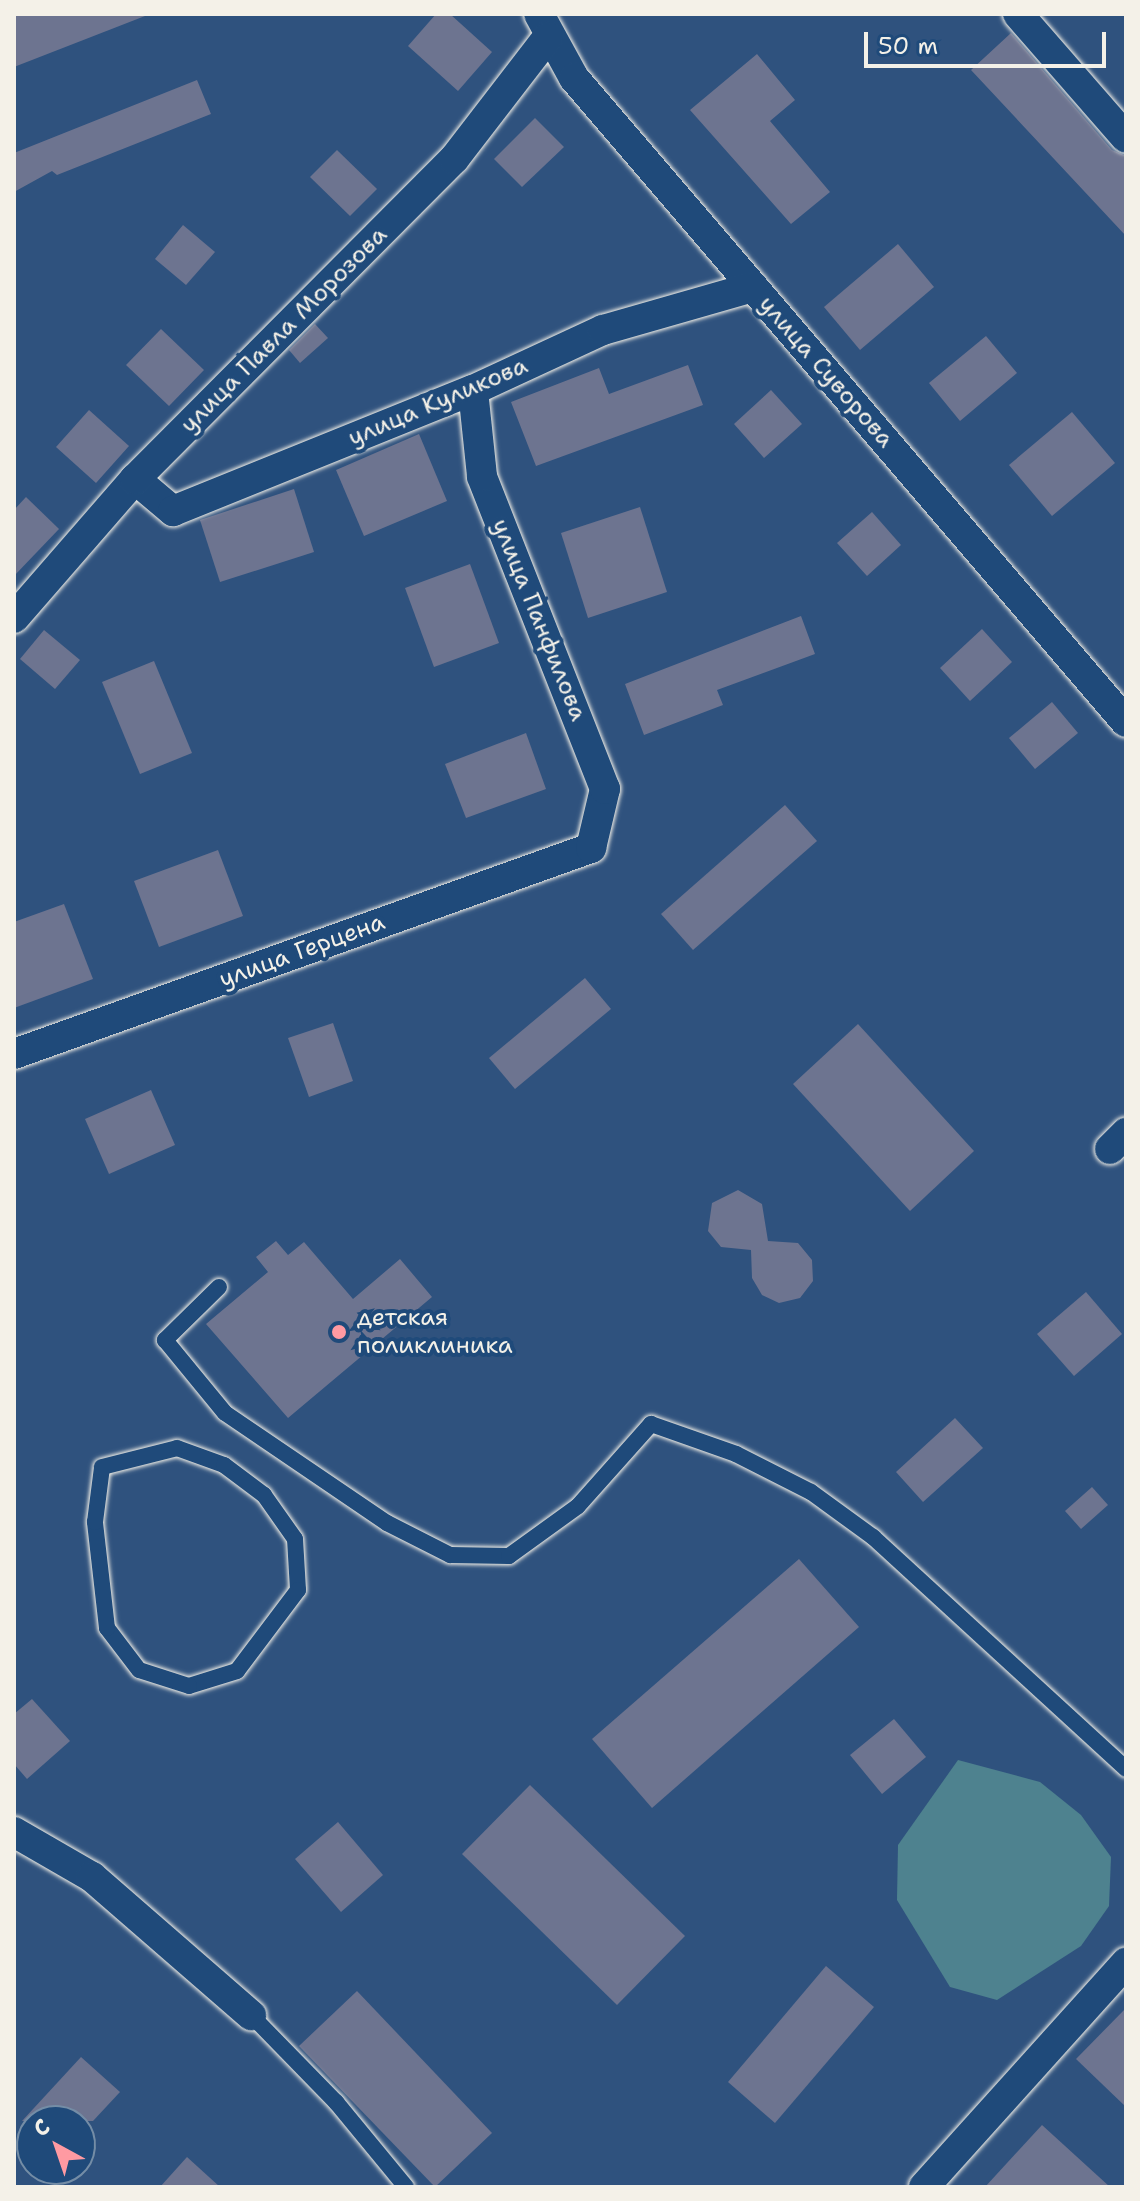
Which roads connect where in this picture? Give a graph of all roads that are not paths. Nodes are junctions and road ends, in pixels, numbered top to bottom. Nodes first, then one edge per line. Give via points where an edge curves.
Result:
1 (1018, 14) edge
2 (543, 25) edge
3 (1126, 138) edge
4 (753, 287) junction
5 (473, 390) junction
6 (135, 479) junction
7 (14, 618) edge
8 (1126, 722) edge
9 (591, 848) joint
10 (14, 1054) edge
11 (219, 1287) dead end
12 (102, 1467) joint
13 (1126, 1769) edge
14 (14, 1832) edge
15 (1126, 1963) edge
16 (251, 2015) joint
17 (406, 2187) edge
18 (924, 2187) edge

1 - 3 street
2 - 4 street, улица Суворова via 574,78
2 - 6 street, улица Павла Морозова via 454,159
4 - 5 street, улица Куликова via 603,330
4 - 8 street, улица Суворова
5 - 6 street, улица Куликова via 173,511
5 - 9 street, улица Панфилова via 482,476 605,789
6 - 7 street, улица Павла Морозова
9 - 10 street, улица Герцена
11 - 13 lane via 165,1340 225,1413 387,1523 450,1555 509,1556 578,1506 651,1424 736,1454 811,1492 873,1537
12 - 12 lane via 95,1522 107,1628 139,1670 189,1686 237,1671 298,1590 295,1539 264,1495 212,1460 177,1448
14 - 16 street via 92,1877
15 - 18 street
16 - 17 lane via 336,2102

